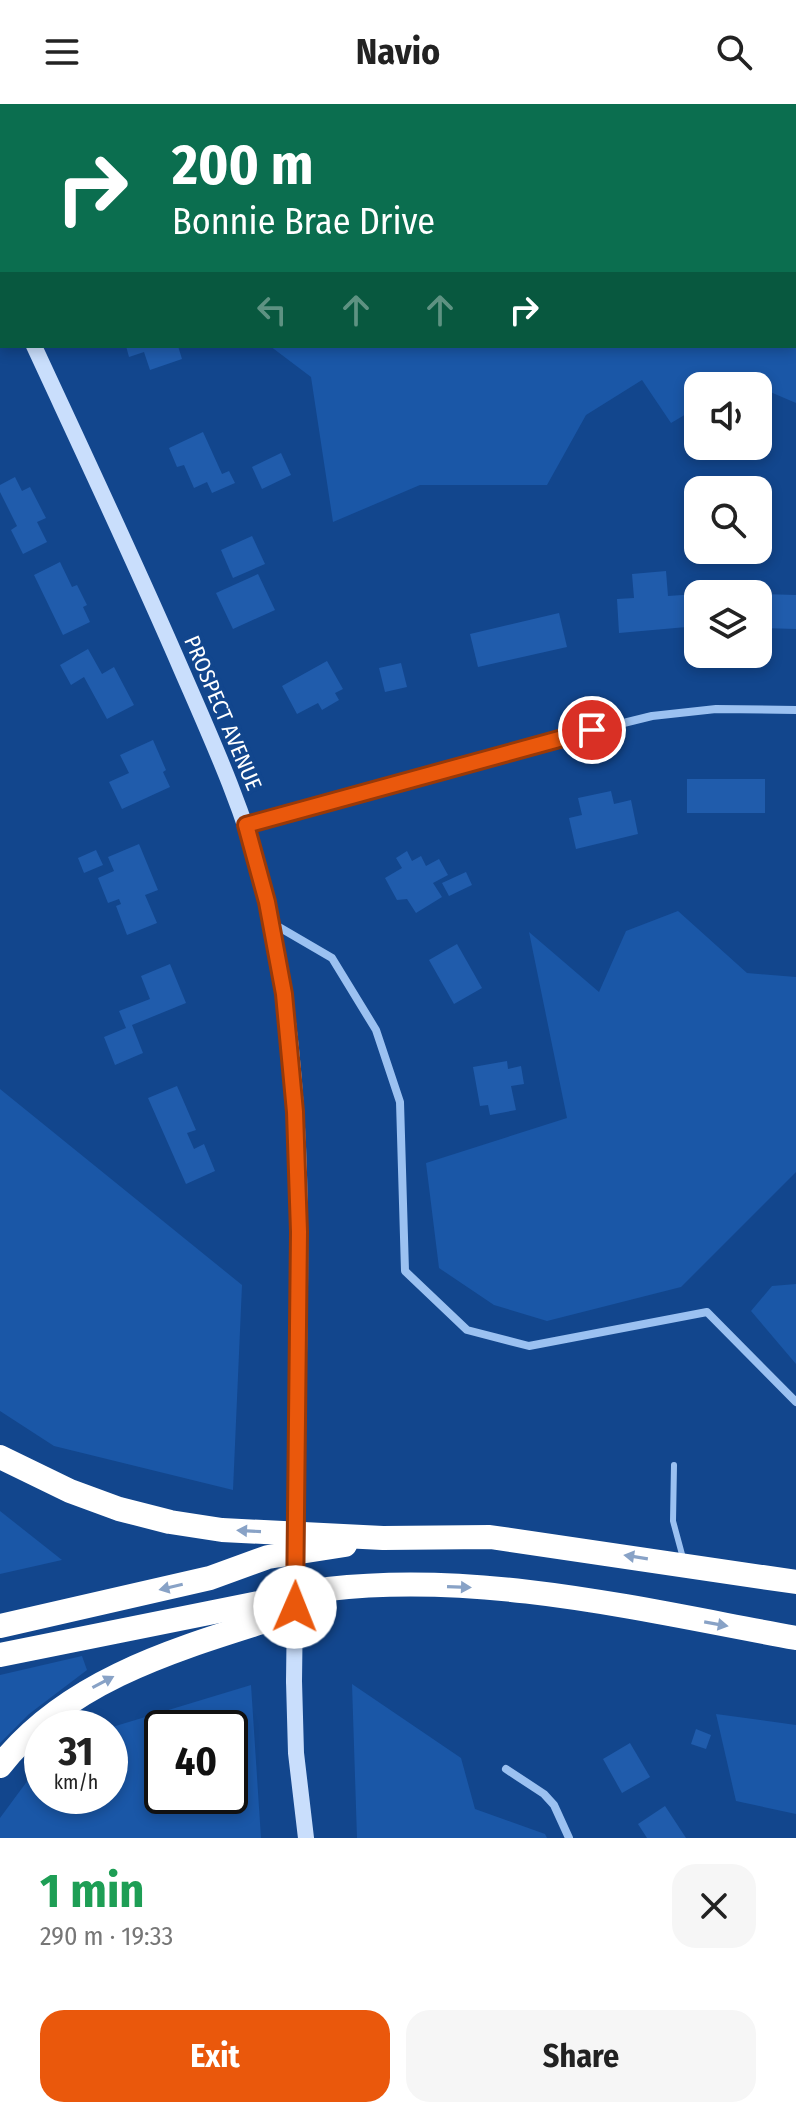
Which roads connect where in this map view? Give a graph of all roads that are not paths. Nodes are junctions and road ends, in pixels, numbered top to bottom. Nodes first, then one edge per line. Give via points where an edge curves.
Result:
1 (35, 348) edge
2 (796, 710) edge
3 (246, 825) junction
4 (271, 923) junction
5 (796, 1402) edge
6 (0, 1457) edge
7 (674, 1465) dead end
8 (383, 1538) junction
9 (685, 1565) junction
10 (796, 1582) edge
11 (381, 1583) junction
12 (0, 1626) edge
13 (796, 1638) edge
14 (0, 1655) edge
15 (0, 1766) edge
16 (506, 1769) dead end
17 (306, 1838) edge
18 (569, 1838) edge

1 - 3 street, PROSPECT AVENUE via 154,606
2 - 3 street via 716,709 652,716
3 - 4 street, PROSPECT AVENUE
4 - 5 street via 332,958 376,1030 400,1102 405,1271 467,1330 529,1346 707,1312
4 - 17 street, PROSPECT AVENUE, bridge via 295,1112 299,1232 294,1681
8 -> 6 highway via 222,1530 170,1522 70,1491
7 - 9 lane via 673,1521
9 -> 8 highway via 490,1537
8 -> 12 highway via 268,1557 199,1581
9 - 10 highway
11 -> 13 highway via 500,1588
11 - 14 highway via 284,1597
15 -> 11 highway via 44,1721 126,1671
16 - 18 street via 544,1794

